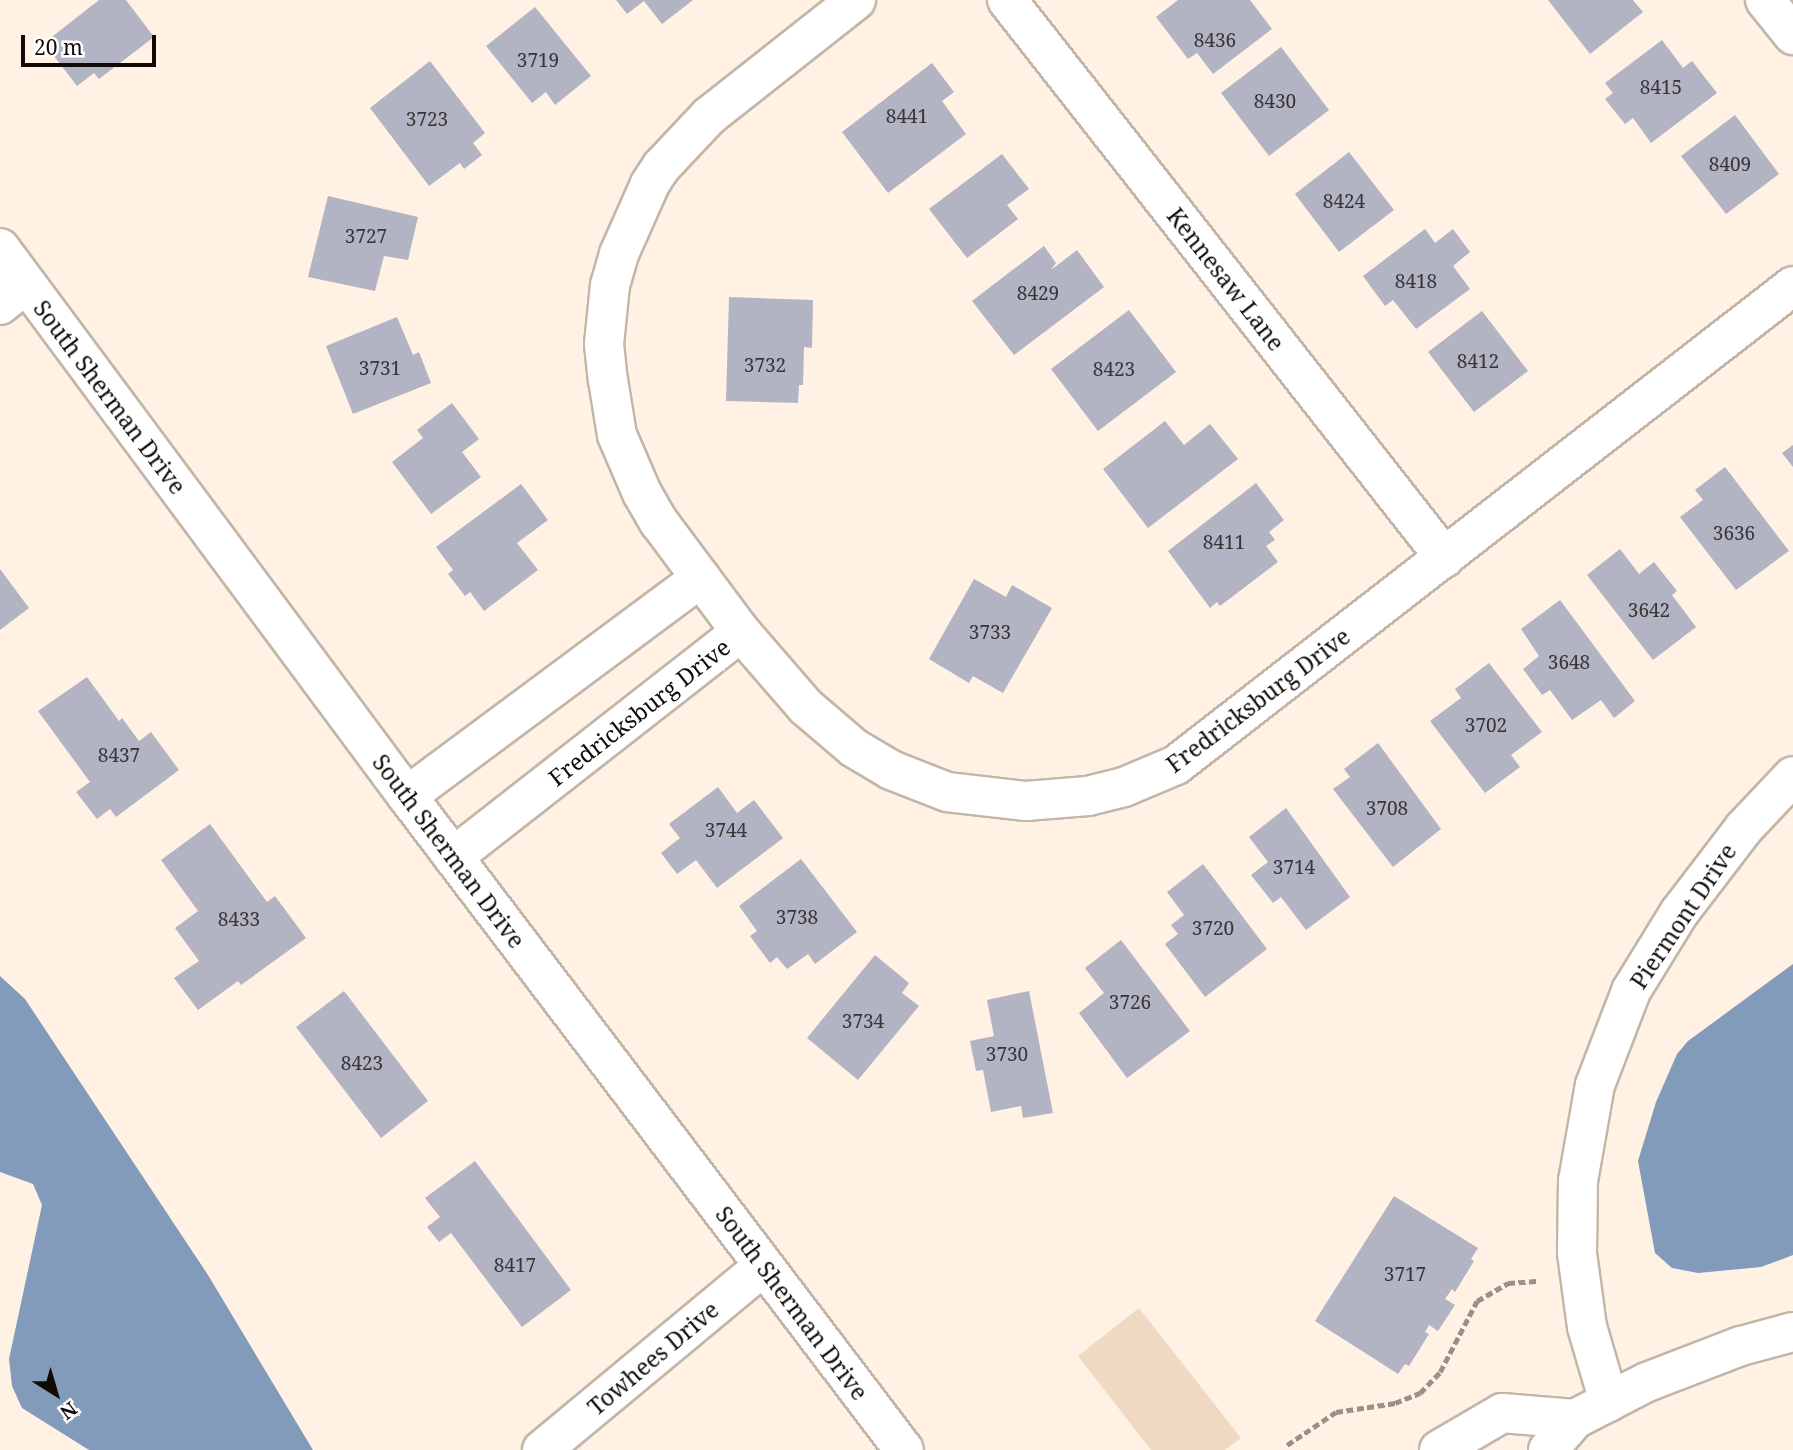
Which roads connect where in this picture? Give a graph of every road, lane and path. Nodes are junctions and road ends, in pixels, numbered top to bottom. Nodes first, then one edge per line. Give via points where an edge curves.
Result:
1 (856, 0) edge
2 (1007, 0) edge
3 (1765, 0) edge
4 (1793, 36) edge
5 (0, 248) edge
6 (1793, 286) edge
7 (13, 295) edge
8 (1445, 558) junction
9 (701, 578) junction
10 (741, 632) junction
11 (1793, 776) edge
12 (407, 796) junction
13 (453, 857) junction
14 (764, 1266) junction
15 (1578, 1277) junction
16 (1793, 1332) edge
17 (1592, 1410) junction
18 (1287, 1445) dead end
19 (542, 1450) edge
20 (904, 1450) edge
21 (1439, 1450) edge
22 (1548, 1450) edge

1 - 9 street via 709,116 662,167 634,217 610,285 604,344 617,435 642,493
2 - 8 street, Kennesaw Lane
3 - 4 street
5 - 7 street, South Sherman Drive
6 - 8 street, Fredricksburg Drive
7 - 12 street, South Sherman Drive
8 - 10 street, Fredricksburg Drive via 1176,765 1088,796 1026,801 970,796 891,770 820,721
9 - 10 street
9 - 12 street
10 - 13 street, Fredricksburg Drive
11 - 15 street, Piermont Drive via 1744,828 1687,903 1630,991 1595,1085 1581,1158
12 - 13 street, South Sherman Drive
13 - 14 street, South Sherman Drive
14 - 19 street, Towhees Drive
14 - 20 street, South Sherman Drive
15 - 17 street, Piermont Drive via 1592,1351
15 - 18 path via 1508,1283 1487,1293 1477,1301 1440,1373 1420,1393 1395,1403 1336,1412
16 - 17 street via 1675,1370
17 - 21 street via 1502,1413
17 - 22 street

